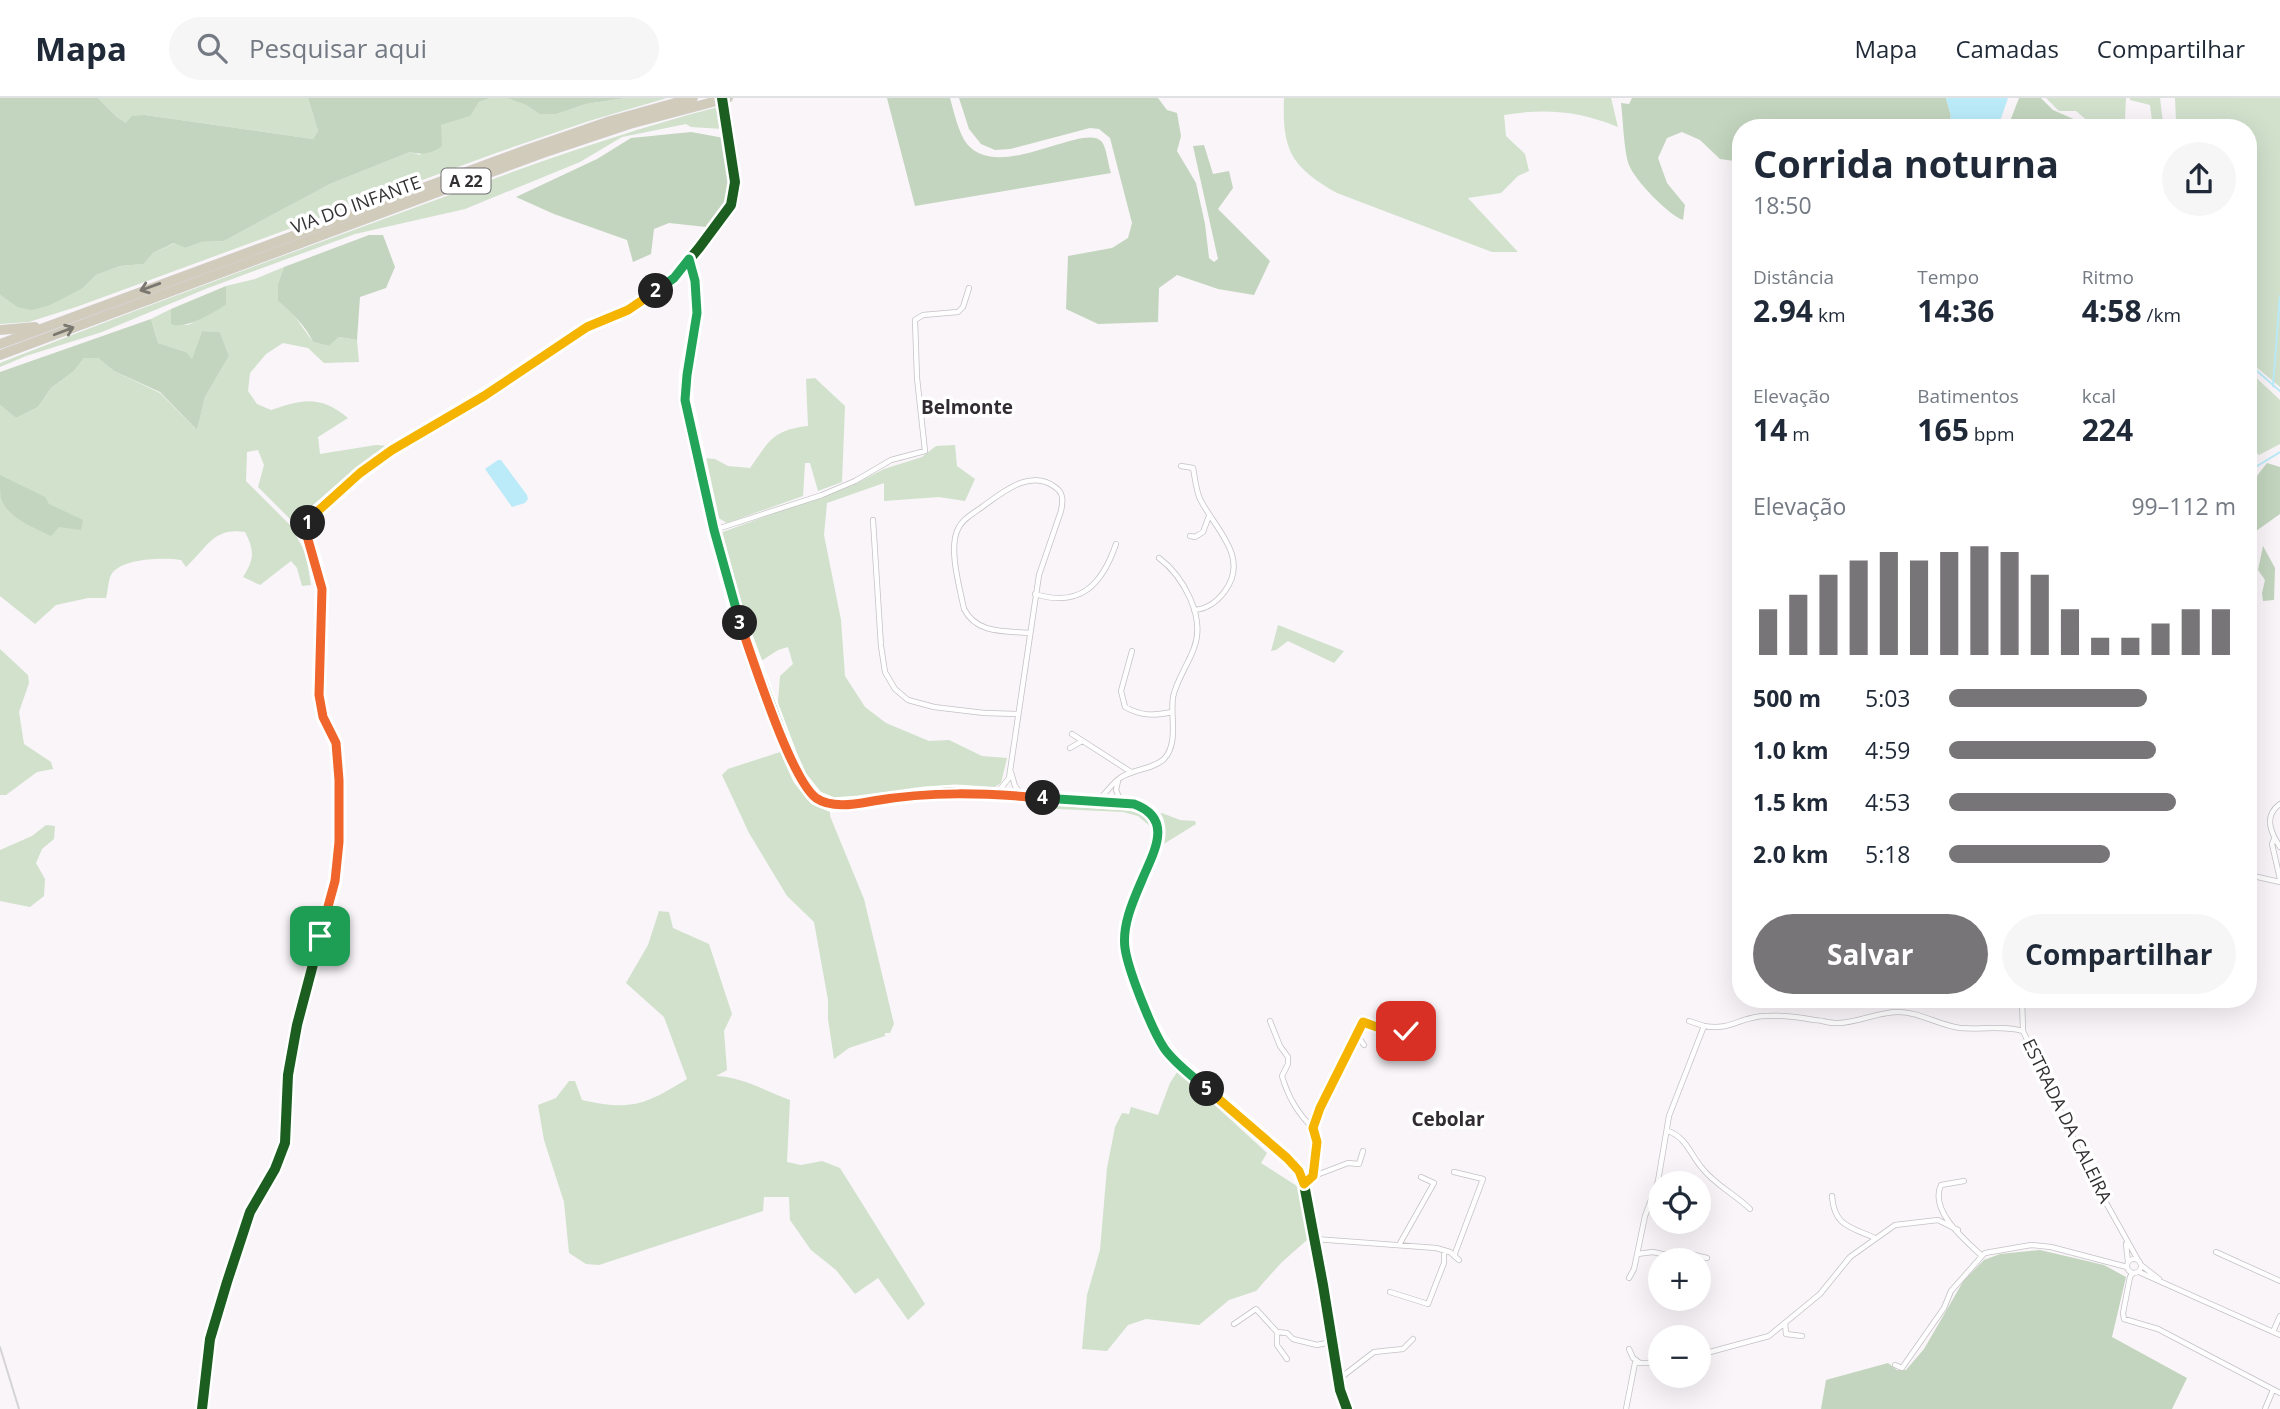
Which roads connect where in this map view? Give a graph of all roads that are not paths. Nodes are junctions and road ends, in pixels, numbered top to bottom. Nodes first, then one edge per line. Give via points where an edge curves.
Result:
1 (693, 98) edge
2 (722, 98) edge
3 (728, 98) edge
4 (689, 259) junction
5 (970, 288) dead end
6 (54, 323) junction
7 (0, 330) edge
8 (0, 344) edge
9 (0, 355) edge
10 (1181, 466) dead end
11 (1209, 515) junction
12 (873, 520) dead end
13 (714, 530) junction
14 (1190, 536) dead end
15 (1116, 544) dead end
16 (1159, 558) dead end
17 (1035, 594) junction
18 (1194, 610) junction
19 (1029, 634) junction
20 (1132, 651) dead end
21 (1172, 712) junction
22 (1018, 714) junction
23 (1072, 734) dead end
24 (1082, 741) junction
25 (1070, 748) dead end
26 (1012, 766) junction
27 (1132, 772) junction
28 (1122, 777) junction
29 (997, 793) junction
30 (1023, 796) junction
31 (1097, 801) junction
32 (1122, 803) junction
33 (2280, 804) edge
34 (2274, 839) junction
35 (2280, 847) edge
36 (2257, 877) edge
37 (2280, 881) edge
38 (1404, 1008) dead end
39 (2022, 1008) edge
40 (1270, 1021) dead end
41 (1689, 1021) dead end
42 (1704, 1026) junction
43 (1384, 1030) junction
44 (1406, 1031) dead end
45 (2023, 1031) junction
46 (1357, 1035) junction
47 (1364, 1045) dead end
48 (1313, 1128) junction
49 (1668, 1131) junction
50 (1363, 1151) dead end
51 (1454, 1172) dead end
52 (1313, 1176) junction
53 (1422, 1177) dead end
54 (1964, 1181) dead end
55 (1304, 1184) junction
56 (1832, 1196) dead end
57 (1750, 1209) dead end
58 (1958, 1230) junction
59 (1875, 1238) junction
60 (1314, 1239) junction
61 (2126, 1240) junction
62 (1399, 1245) junction
63 (1444, 1250) junction
64 (2216, 1252) dead end
65 (1648, 1253) edge
66 (1637, 1254) junction
67 (1454, 1256) junction
68 (1982, 1256) junction
69 (1459, 1260) dead end
70 (2140, 1263) junction
71 (2128, 1265) junction
72 (2136, 1273) junction
73 (1629, 1278) dead end
74 (2280, 1281) edge
75 (2163, 1282) junction
76 (1390, 1292) dead end
77 (2280, 1316) edge
78 (1784, 1322) junction
79 (1234, 1324) dead end
80 (1276, 1332) junction
81 (2273, 1332) junction
82 (2280, 1335) edge
83 (1802, 1336) dead end
84 (1413, 1339) dead end
85 (1332, 1342) junction
86 (1629, 1349) dead end
87 (1711, 1352) edge
88 (1287, 1359) dead end
89 (1641, 1363) junction
90 (1648, 1363) edge
91 (1895, 1365) dead end
92 (1338, 1380) junction
93 (2273, 1390) junction
94 (2280, 1393) edge
95 (202, 1409) edge
96 (1347, 1409) edge
97 (1626, 1409) edge
98 (2265, 1409) edge

1 -> 6 highway, VIA DO INFANTE / A 22 via 526,150
2 - 4 street, bridge via 735,182 731,205
9 -> 3 highway, VIA DO INFANTE / A 22 via 542,153
4 - 13 street via 697,313 685,400
4 - 95 street via 674,278 628,310 587,327 392,450 360,473 307,524 322,589 319,695 323,717 336,743 339,780 335,881 297,1025 288,1075 285,1143 250,1212 227,1282 211,1339
5 - 13 street via 958,312 915,320 925,451 891,460 822,495
6 - 7 highway
6 - 8 highway, VIA DO INFANTE / A 22
10 - 11 street via 1193,468 1198,496
11 - 14 street via 1203,532
11 - 18 street via 1234,554 1234,572 1218,600
12 - 22 street via 881,646 885,671 895,689 908,700 934,706
13 - 29 street via 737,615 765,691 800,778 816,798 833,805 925,794
15 - 17 street via 1092,586 1078,596 1068,600
16 - 18 street via 1180,580
17 - 19 street
17 - 19 street via 1063,500 1059,489 1035,480 1014,485 964,521 954,541 968,617 985,628
18 - 21 street via 1195,646 1180,677
19 - 22 street
20 - 21 street via 1121,691 1125,707 1138,714
21 - 27 street via 1172,743 1164,758
22 - 26 street
23 - 24 street
24 - 25 street
24 - 27 street
26 - 29 street
26 - 30 street via 1015,786
27 - 28 street
28 - 31 street
28 - 32 street via 1116,790
29 - 30 street
30 - 31 street
31 - 32 street
32 - 55 street via 1146,808 1158,830 1155,853 1126,925 1125,948 1164,1048 1287,1158
33 - 34 street via 2269,817
34 - 35 street
34 - 37 street
36 - 37 street
38 - 43 street via 1410,1016
39 - 45 street
40 - 48 street via 1288,1057 1282,1076 1287,1094
41 - 42 street
42 - 45 street, ESTRADA DA CALEIRA via 1730,1027 1746,1018 1765,1016 1848,1023 1894,1012 1959,1028 2006,1026
42 - 49 street via 1669,1116
43 - 44 street via 1396,1039
43 - 46 street via 1363,1022
45 - 61 street, ESTRADA DA CALEIRA
46 - 47 street
46 - 48 street
48 - 52 street via 1317,1142
49 - 57 street via 1687,1144 1704,1171
49 - 66 street
50 - 52 street via 1359,1164 1348,1163
51 - 67 street via 1483,1179
52 - 55 street
53 - 62 street via 1434,1183
54 - 58 street via 1946,1183 1939,1189 1941,1211
55 - 60 street
56 - 59 street via 1838,1219
58 - 59 street via 1938,1220 1922,1221 1895,1225
58 - 68 street
59 - 78 street
60 - 62 street
60 - 85 street
61 - 70 street, ESTRADA DA CALEIRA
61 - 71 street
62 - 63 street
63 - 67 street
63 - 76 street via 1444,1263 1428,1304
64 - 74 street
65 - 66 street
66 - 73 street
67 - 69 street
68 - 71 street via 2031,1245
68 - 91 street via 1951,1291 1902,1368
70 - 71 street via 2132,1260
70 - 72 street
70 - 75 street
71 - 72 street
72 - 75 street
72 - 93 street via 2130,1277 2124,1319 2158,1329
75 - 81 street
77 - 81 street
78 - 83 street via 1786,1334
78 - 87 street via 1761,1340
79 - 80 street via 1256,1309
80 - 85 street via 1317,1345
80 - 88 street via 1277,1345
81 - 82 street
84 - 92 street via 1403,1349 1374,1352
85 - 92 street
86 - 89 street
89 - 90 street
89 - 97 street via 1635,1363
92 - 96 street
93 - 94 street
93 - 98 street

